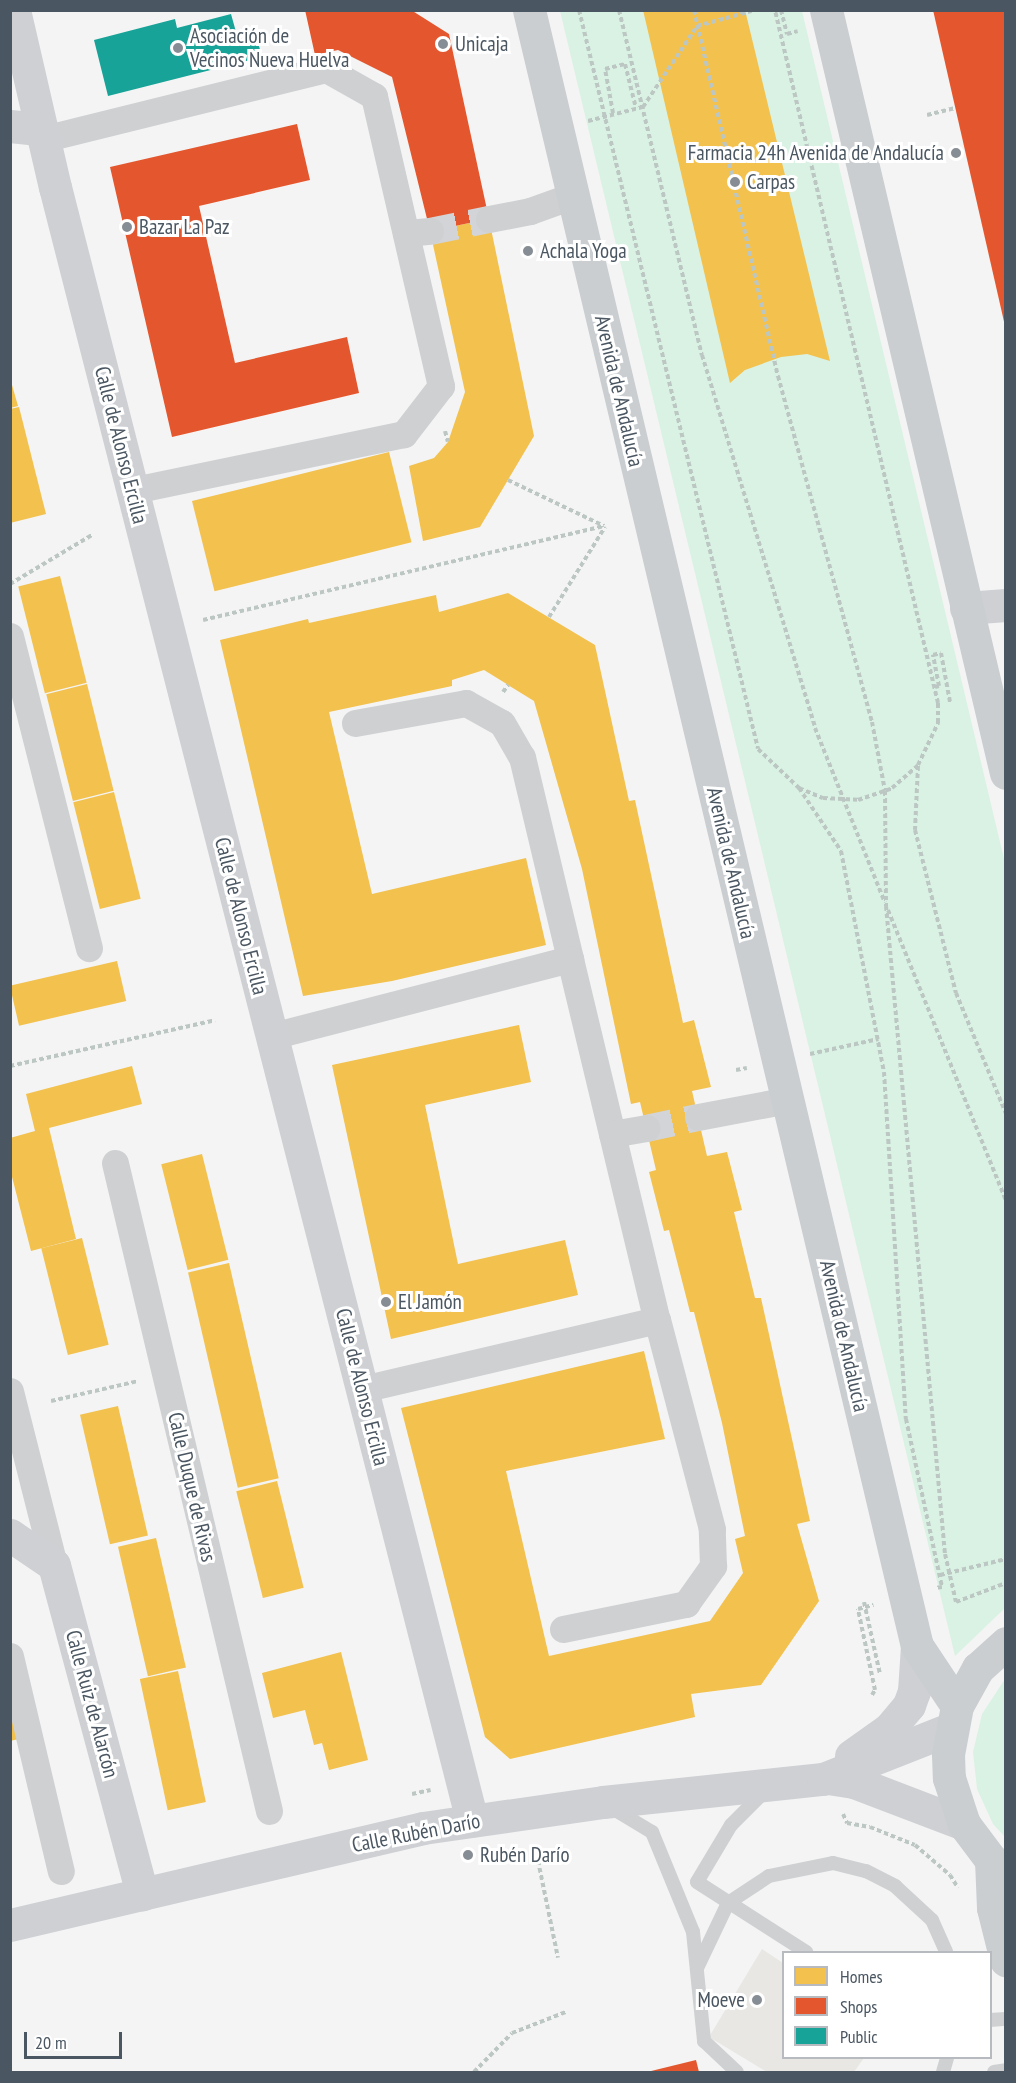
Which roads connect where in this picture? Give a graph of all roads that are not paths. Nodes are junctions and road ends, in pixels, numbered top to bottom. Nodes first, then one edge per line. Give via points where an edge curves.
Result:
1 (14, 10) edge
2 (529, 10) edge
3 (826, 10) edge
4 (31, 131) edge
5 (572, 196) junction
6 (489, 219) tunnel mouth
7 (133, 489) junction
8 (1005, 605) edge
9 (966, 608) junction
10 (10, 636) edge
11 (355, 723) dead end
12 (1005, 773) edge
13 (89, 948) dead end
14 (570, 959) junction
15 (272, 1036) junction
16 (788, 1100) junction
17 (699, 1117) tunnel mouth
18 (646, 1128) tunnel mouth
19 (612, 1134) junction
20 (115, 1163) dead end
21 (657, 1320) junction
22 (362, 1389) junction
23 (12, 1405) edge
24 (10, 1535) edge
25 (54, 1565) junction
26 (563, 1629) dead end
27 (1005, 1643) edge
28 (917, 1646) junction
29 (10, 1656) edge
30 (953, 1718) junction
31 (828, 1778) junction
32 (773, 1784) junction
33 (603, 1802) junction
34 (269, 1811) dead end
35 (472, 1821) junction
36 (964, 1824) junction
37 (998, 1865) edge
38 (61, 1871) dead end
39 (142, 1894) junction
40 (728, 1903) junction
41 (10, 1925) edge
42 (803, 1951) edge
43 (945, 1951) edge
44 (1005, 1960) edge
45 (698, 1966) junction
46 (1005, 2070) edge
47 (737, 2073) edge
48 (994, 2073) edge

1 - 4 street, Calle de Alonso Ercilla
2 - 5 main road, Avenida de Andalucía
3 - 9 main road
4 - 7 street, Calle de Alonso Ercilla
4 - 7 street via 326,69 374,96 418,232 441,386 404,434
5 - 6 street via 530,211
5 - 16 main road, Avenida de Andalucía
7 - 15 street, Calle de Alonso Ercilla
8 - 9 street
9 - 12 main road
10 - 13 street
11 - 14 street via 466,703 502,723 522,757
14 - 15 street
14 - 19 street
15 - 22 street, Calle de Alonso Ercilla
16 - 17 street
16 - 28 main road, Avenida de Andalucía
18 - 19 street
19 - 21 street
20 - 34 street, Calle Duque de Rivas
21 - 22 street
21 - 26 street via 712,1529 713,1566 686,1604
22 - 35 street, Calle de Alonso Ercilla
23 - 25 street
24 - 25 street
25 - 39 street, Calle Ruiz de Alarcón
27 - 30 main road via 978,1668
28 - 30 main road, Avenida de Andalucía
28 - 31 street via 914,1691 901,1717
29 - 38 street
30 - 31 street, Calle Rubén Darío
30 - 36 main road via 949,1778
31 - 32 street, Calle Rubén Darío
31 - 36 street, Calle Rubén Darío via 854,1782
32 - 33 street, Calle Rubén Darío
32 - 40 lane via 731,1825 697,1882
33 - 35 street, Calle Rubén Darío
33 - 45 lane via 652,1832 693,1932
35 - 39 street, Calle Rubén Darío via 423,1828
36 - 37 main road
37 - 44 main road via 993,1908
39 - 41 street, Calle Rubén Darío
40 - 42 lane
40 - 43 lane via 769,1876 833,1863 866,1871 895,1886 932,1920
40 - 45 lane
45 - 47 lane via 704,2041
46 - 48 lane

